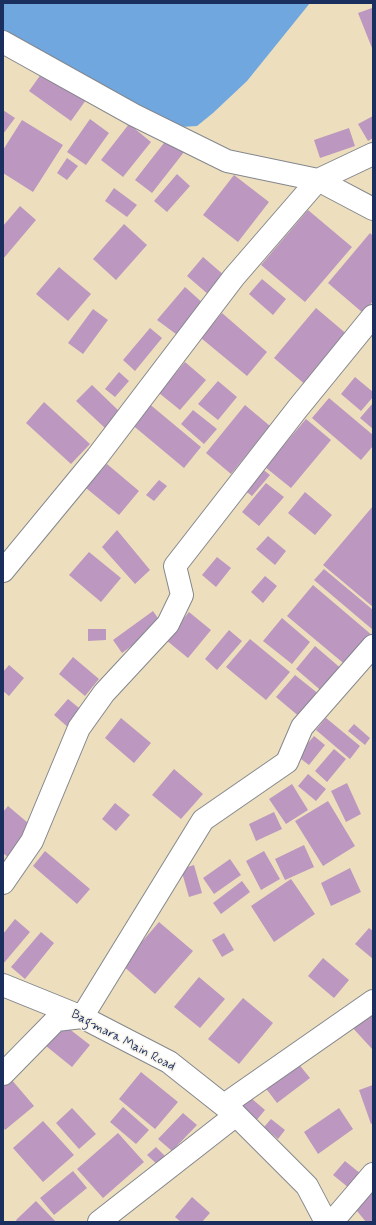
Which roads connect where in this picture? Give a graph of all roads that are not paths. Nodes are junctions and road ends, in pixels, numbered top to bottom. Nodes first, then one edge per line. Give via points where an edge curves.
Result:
1 (3, 42) edge
2 (373, 154) edge
3 (318, 180) junction
4 (373, 209) edge
5 (373, 316) edge
6 (3, 572) edge
7 (373, 646) edge
8 (3, 883) edge
9 (3, 985) edge
10 (373, 1001) edge
11 (82, 1017) junction
12 (3, 1074) edge
13 (230, 1110) junction
14 (373, 1174) edge
15 (99, 1222) edge
16 (326, 1222) edge
17 (332, 1222) edge

1 - 3 street via 134,115 227,162
2 - 3 street
3 - 4 street
3 - 6 street via 234,277 97,457
5 - 8 street via 176,566 182,595 168,624 104,693 79,728 32,841
7 - 11 street via 302,727 287,762 203,820
9 - 11 street, Bagmara Main Road
10 - 13 street
11 - 12 street via 56,1020
11 - 13 street, Bagmara Main Road via 169,1062
13 - 15 street
13 - 16 street, Bagmara Main Road via 307,1186
14 - 17 street

